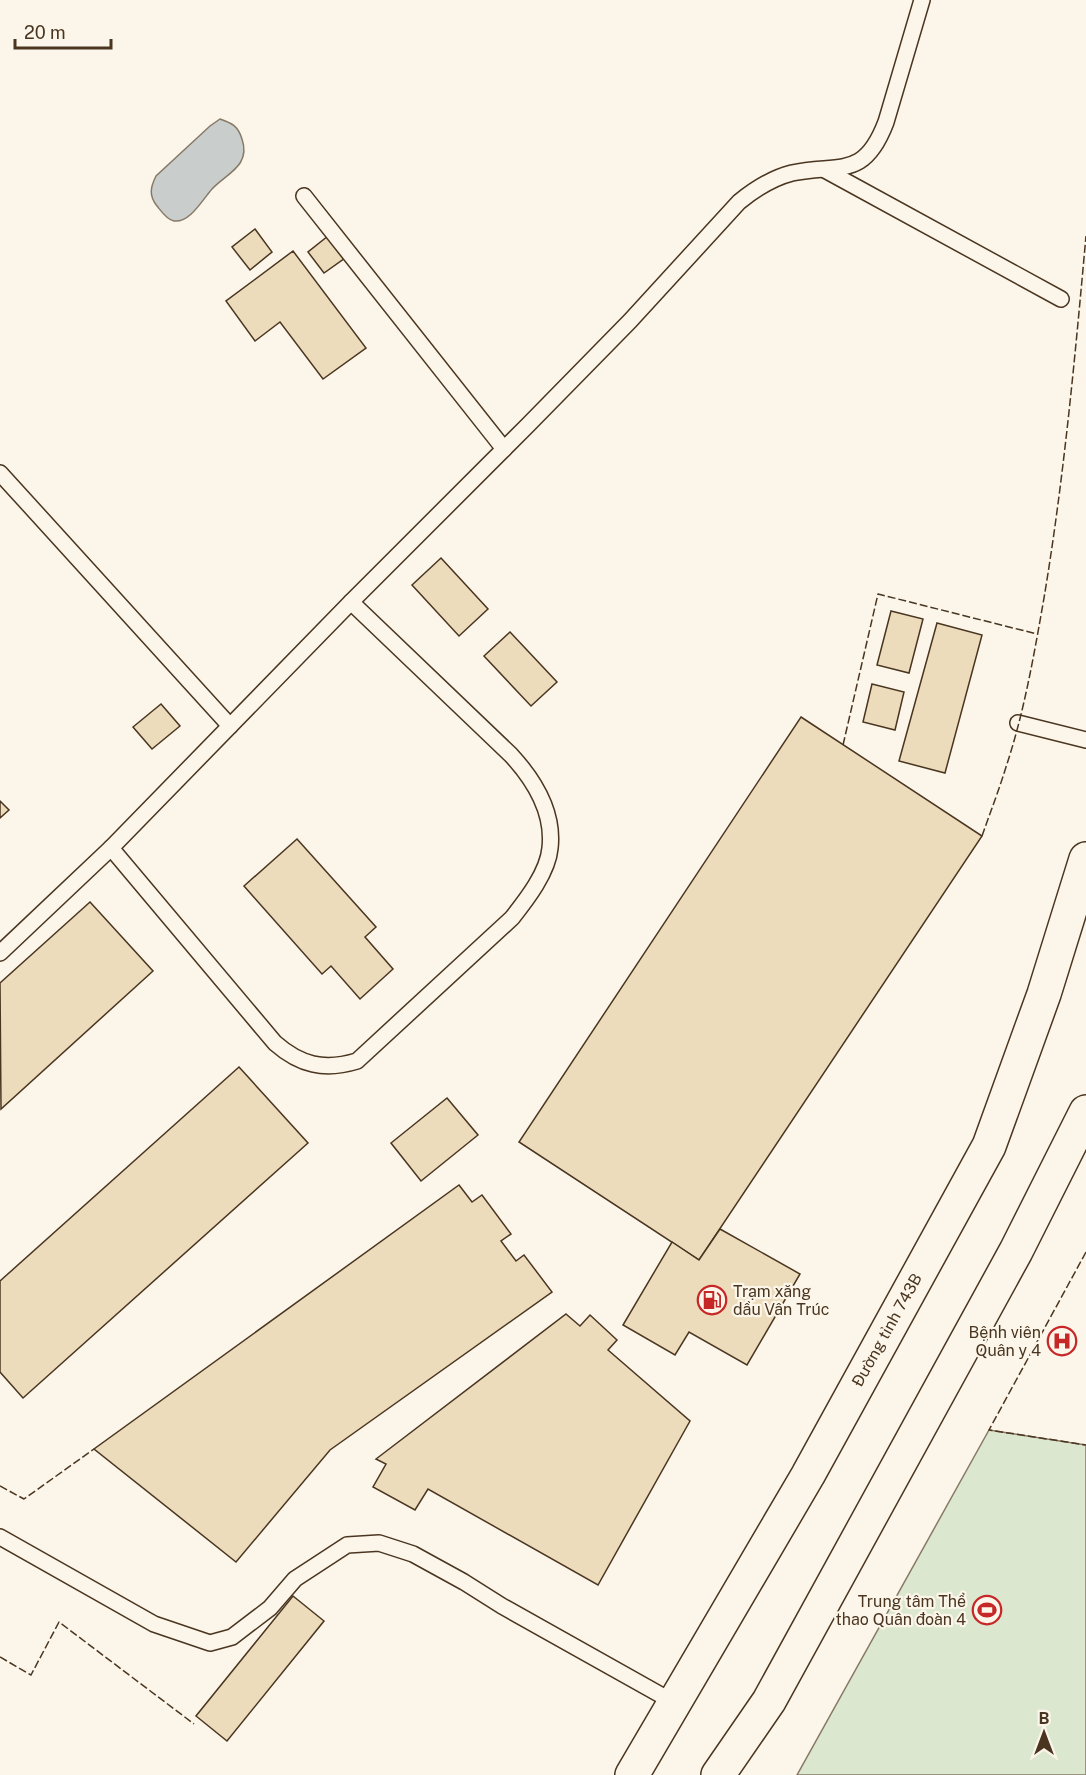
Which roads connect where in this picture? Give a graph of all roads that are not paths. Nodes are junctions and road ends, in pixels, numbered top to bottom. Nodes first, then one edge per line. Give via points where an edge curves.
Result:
1 (922, 0) edge
2 (825, 170) junction
3 (304, 196) dead end
4 (1062, 299) dead end
5 (504, 449) junction
6 (0, 473) edge
7 (351, 602) junction
8 (1018, 723) dead end
9 (230, 726) junction
10 (1086, 740) edge
11 (111, 848) junction
12 (1086, 859) edge
13 (0, 952) edge
14 (1086, 1112) edge
15 (0, 1538) edge
16 (675, 1703) junction
17 (632, 1775) edge
18 (718, 1775) edge

1 - 2 lane via 880,138 858,162
2 - 4 lane
2 - 5 lane via 791,173 772,180 740,202
3 - 5 lane
5 - 7 lane
6 - 9 lane
7 - 9 lane
7 - 11 lane via 511,756 534,784 547,816 550,849 527,899 512,918 357,1061 315,1065 286,1053 274,1043
8 - 10 lane
9 - 11 lane
11 - 13 lane
12 - 16 main road, Đường tỉnh 743B via 1044,994 989,1146 808,1475
14 - 18 main road via 1016,1251 775,1690
15 - 16 lane via 154,1624 210,1643 232,1638 270,1608 295,1579 347,1545 379,1543 413,1554
16 - 17 main road, Đường tỉnh 743B

